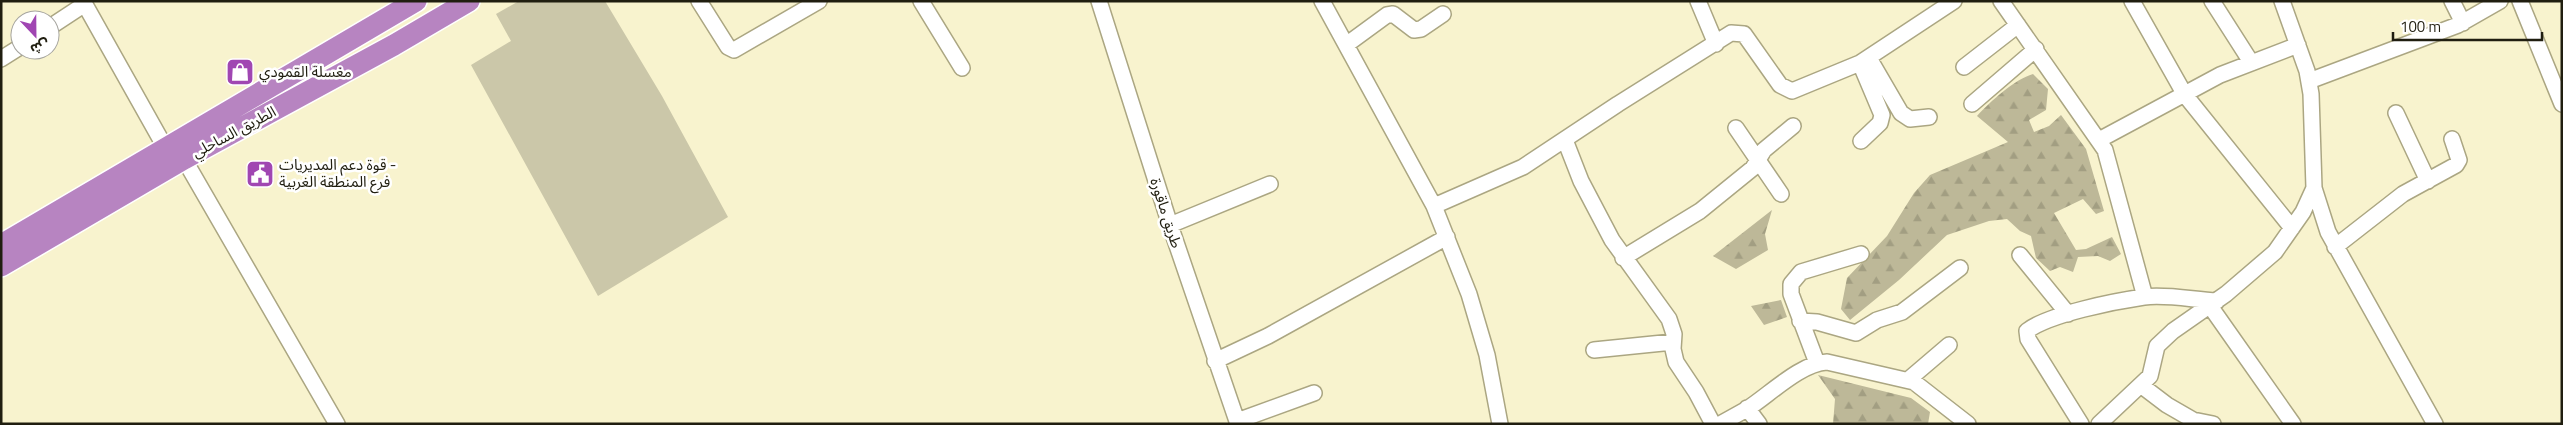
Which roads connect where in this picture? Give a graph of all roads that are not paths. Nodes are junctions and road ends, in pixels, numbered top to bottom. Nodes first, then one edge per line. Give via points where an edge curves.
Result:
1 (416, 1) edge
2 (469, 1) edge
3 (699, 1) edge
4 (819, 1) edge
5 (921, 1) edge
6 (1099, 1) edge
7 (1322, 1) edge
8 (1698, 1) edge
9 (1954, 1) edge
10 (2001, 1) edge
11 (2132, 1) edge
12 (2212, 1) edge
13 (2282, 1) edge
14 (2452, 1) edge
15 (2500, 1) edge
16 (2520, 1) edge
17 (84, 3) edge
18 (1443, 14) dead end
19 (60, 20) edge
20 (378, 23) junction
21 (2463, 23) junction
22 (2018, 25) junction
23 (1716, 44) junction
24 (394, 45) junction
25 (1346, 45) junction
26 (2298, 45) junction
27 (2036, 49) junction
28 (1864, 60) junction
29 (2251, 62) junction
30 (1964, 67) dead end
31 (962, 68) dead end
32 (2309, 82) junction
33 (2185, 95) junction
34 (1972, 104) dead end
35 (2562, 104) edge
36 (2396, 113) dead end
37 (1930, 117) dead end
38 (1793, 126) dead end
39 (1736, 128) dead end
40 (2452, 138) dead end
41 (1565, 140) junction
42 (2099, 140) junction
43 (1860, 141) dead end
44 (175, 154) junction
45 (1758, 160) junction
46 (2428, 181) junction
47 (1270, 184) dead end
48 (2314, 188) junction
49 (1781, 194) dead end
50 (1434, 206) junction
51 (1170, 225) junction
52 (2292, 228) junction
53 (1447, 237) junction
54 (1, 246) edge
55 (2335, 247) junction
56 (1861, 254) dead end
57 (2020, 255) dead end
58 (1624, 258) junction
59 (1, 266) edge
60 (1960, 268) dead end
61 (2145, 297) junction
62 (2213, 303) junction
63 (2068, 314) junction
64 (1800, 321) junction
65 (1673, 342) junction
66 (1949, 346) dead end
67 (1594, 350) dead end
68 (1215, 361) junction
69 (1817, 363) junction
70 (1908, 380) junction
71 (2142, 386) junction
72 (1314, 393) dead end
73 (1747, 408) junction
74 (1237, 422) edge
75 (338, 424) edge
76 (1500, 424) edge
77 (1713, 424) edge
78 (1720, 424) edge
79 (1759, 424) edge
80 (1968, 424) edge
81 (2080, 424) edge
82 (2099, 424) edge
83 (2213, 424) edge
84 (2293, 424) edge
85 (2434, 424) edge

1 - 20 highway, الطريق الساحلي
2 - 24 highway, الطريق الساحلي
3 - 4 street via 728,47 734,50
5 - 31 street
6 - 51 street, طريق ماقورة
7 - 25 street
8 - 23 street
9 - 28 street
10 - 22 street
11 - 33 street
12 - 29 street
13 - 26 street
14 - 21 street
15 - 21 street
16 - 35 street
17 - 19 street
17 - 44 street
18 - 25 street via 1421,29 1414,30 1393,14 1387,15
20 - 24 highway
20 - 44 highway, الطريق الساحلي
21 - 32 street
22 - 27 street
22 - 30 street
23 - 28 street via 1735,32 1744,34 1787,91
23 - 41 street
24 - 44 highway, الطريق الساحلي
25 - 50 street
26 - 29 street
26 - 32 street
27 - 34 street
27 - 42 street
28 - 37 street via 1901,113 1910,119
28 - 43 street via 1882,115 1880,123
29 - 33 street
32 - 48 street
33 - 42 street
33 - 52 street
36 - 46 street
38 - 45 street via 1764,150
39 - 45 street
40 - 46 street via 2459,160
41 - 50 street via 1511,174
41 - 58 street via 1591,201
42 - 61 street via 2105,150
44 - 54 highway, الطريق الساحلي
44 - 59 highway, الطريق الساحلي
44 - 75 street
45 - 49 street
45 - 58 street via 1753,168 1700,211
46 - 55 street via 2382,208
47 - 51 street
48 - 52 street
48 - 55 street
50 - 53 street
51 - 68 street, طريق ماقورة
52 - 62 street via 2264,263
53 - 68 street via 1268,336
53 - 76 street via 1469,294 1487,355
55 - 85 street
56 - 64 street via 1797,275 1790,289
57 - 63 street
58 - 65 street via 1669,319
60 - 64 street via 1902,312 1872,322 1856,333 1817,322
61 - 62 street
61 - 63 street
62 - 71 street via 2157,346 2152,372
62 - 84 street
63 - 81 street via 2032,326 2026,334
64 - 69 street
65 - 67 street
65 - 77 street via 1676,362
66 - 70 street
68 - 74 street, طريق ماقورة
69 - 70 street via 1832,363
69 - 73 street
70 - 80 street via 1924,387
71 - 82 street
71 - 83 street via 2193,420
72 - 74 street
73 - 78 street
73 - 79 street

